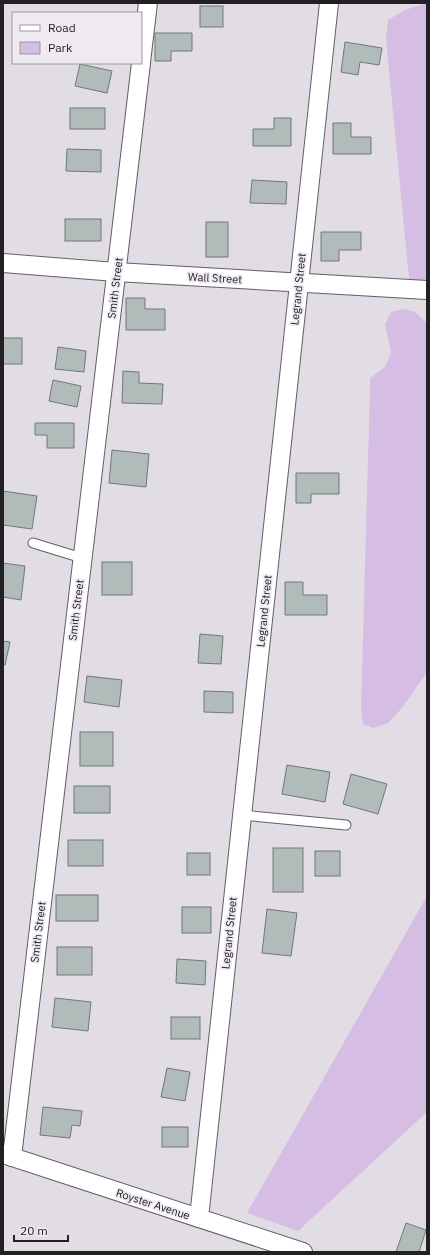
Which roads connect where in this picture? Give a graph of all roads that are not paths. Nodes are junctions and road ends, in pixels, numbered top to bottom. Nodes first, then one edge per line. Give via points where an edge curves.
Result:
1 (148, 3) edge
2 (329, 3) edge
3 (142, 54) edge
4 (141, 64) edge
5 (3, 263) edge
6 (116, 272) junction
7 (299, 283) junction
8 (427, 290) edge
9 (33, 543) dead end
10 (82, 558) junction
11 (242, 815) junction
12 (346, 825) dead end
13 (7, 1155) edge
14 (199, 1218) junction
15 (303, 1252) edge

1 - 3 street, Smith Street
2 - 7 street, Legrand Street
4 - 6 street, Smith Street
5 - 6 street, Wall Street
6 - 7 street, Wall Street
6 - 10 street, Smith Street
7 - 8 street, Wall Street
7 - 11 street, Legrand Street
9 - 10 lane
10 - 13 street, Smith Street
11 - 12 lane
11 - 14 street, Legrand Street
13 - 14 street, Royster Avenue
14 - 15 street, Royster Avenue

